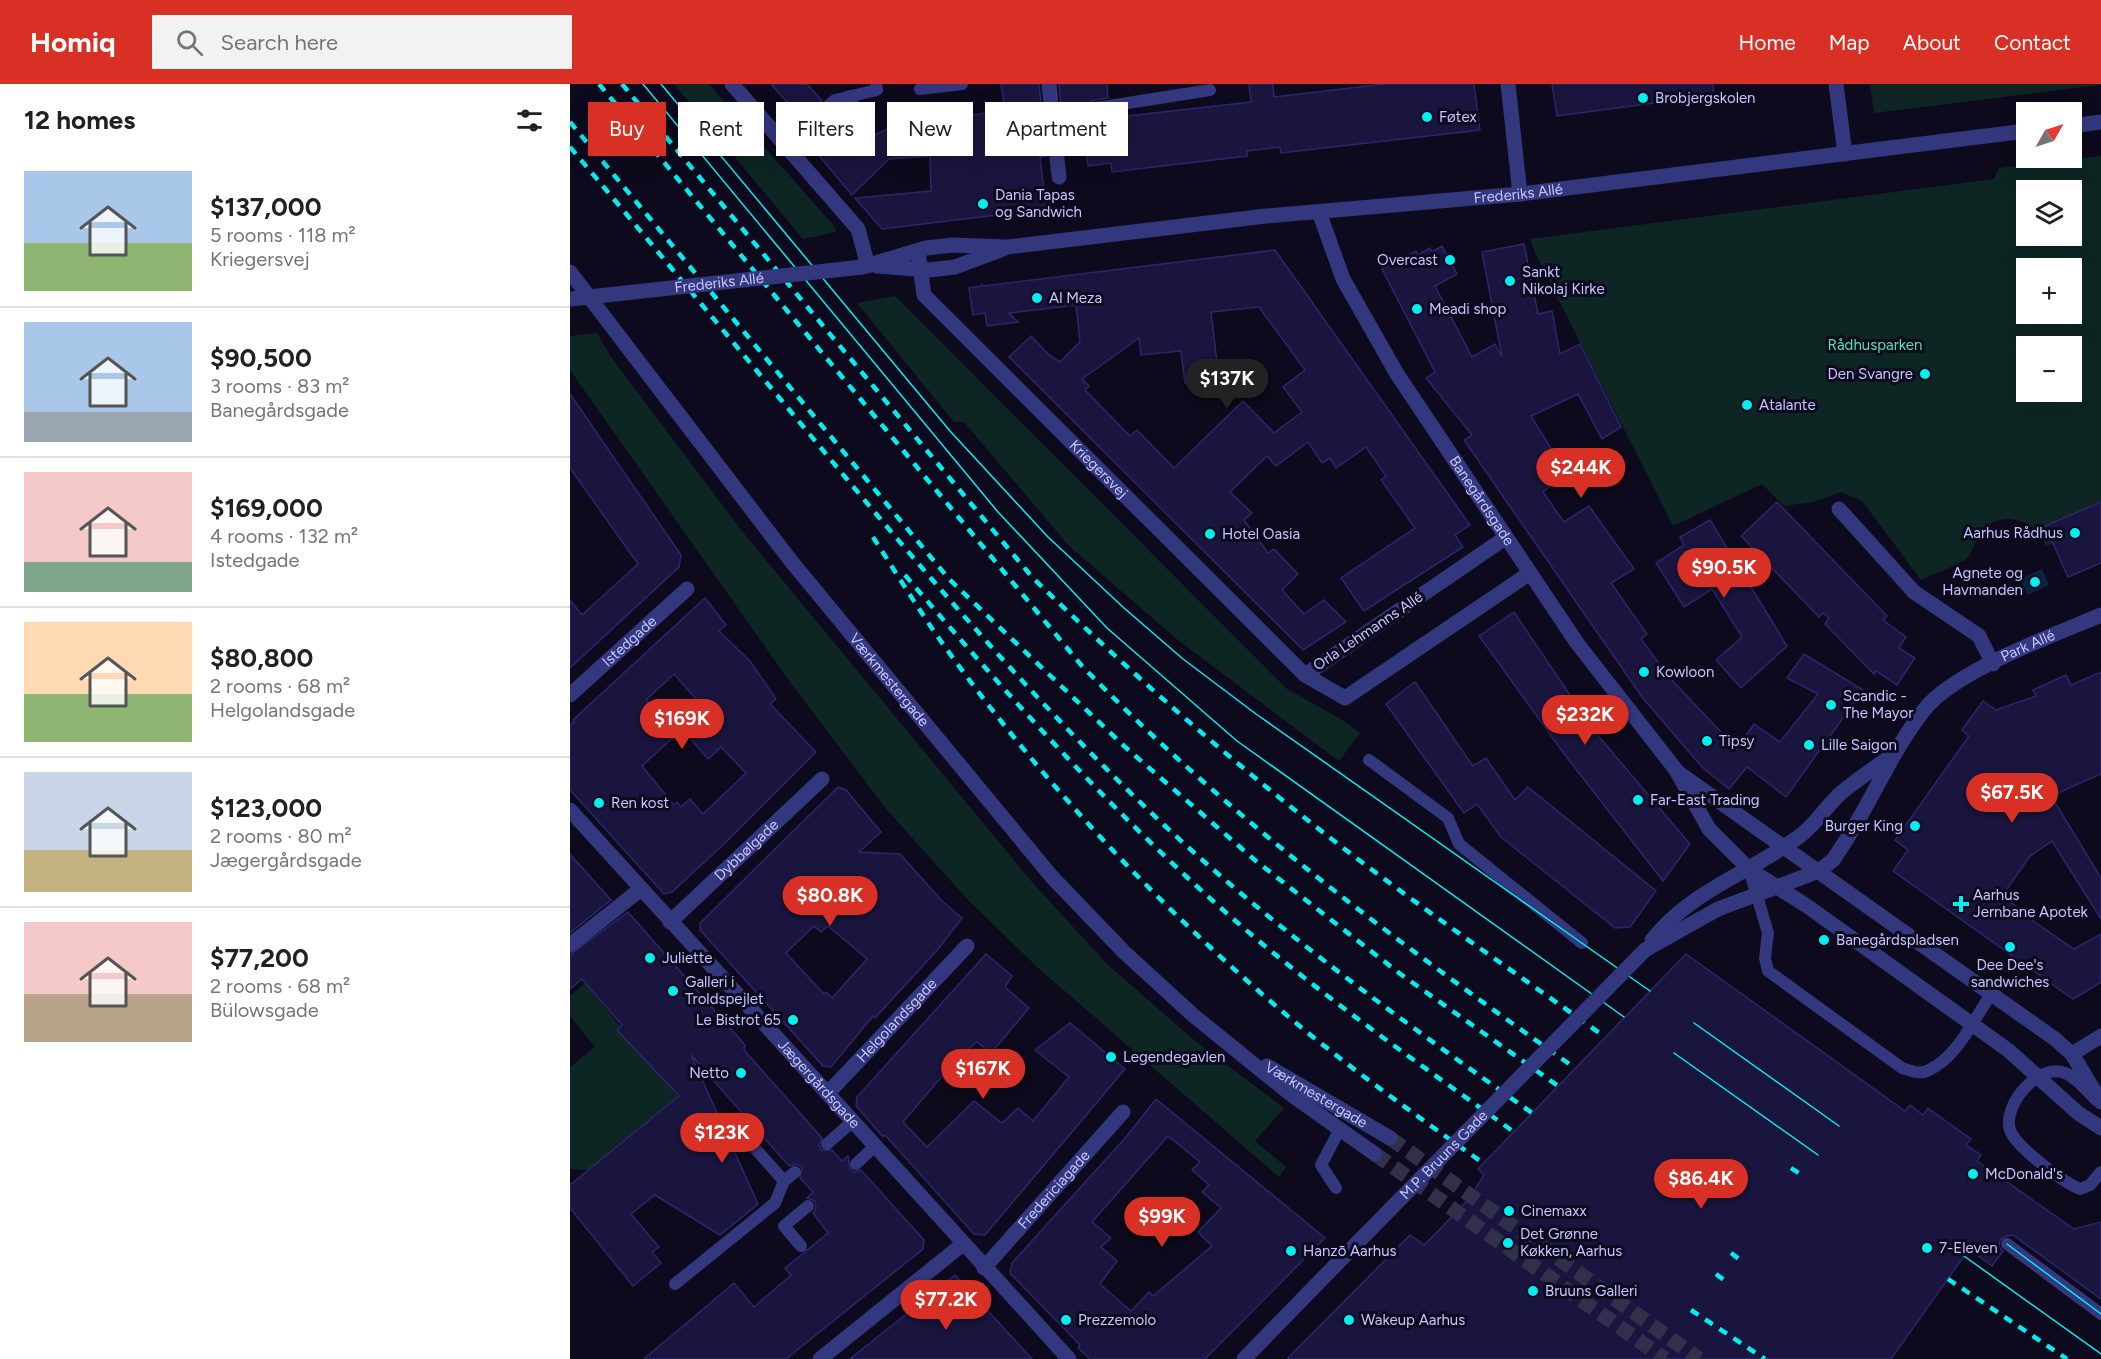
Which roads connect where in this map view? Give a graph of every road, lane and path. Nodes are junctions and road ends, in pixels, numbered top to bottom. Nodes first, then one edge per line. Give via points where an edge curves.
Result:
1 (732, 84) edge
2 (876, 84) edge
3 (962, 84) edge
4 (1049, 84) edge
5 (1508, 84) edge
6 (1836, 84) edge
7 (920, 89) dead end
8 (1210, 90) dead end
9 (850, 96) junction
10 (833, 102) edge
11 (852, 102) edge
12 (1051, 102) edge
13 (1128, 103) edge
14 (2101, 122) edge
15 (2082, 125) edge
16 (2016, 133) edge
17 (776, 135) edge
18 (1845, 154) junction
19 (794, 156) edge
20 (1057, 156) edge
21 (1059, 177) dead end
22 (1520, 194) junction
23 (1319, 212) junction
24 (1008, 247) junction
25 (918, 251) junction
26 (865, 266) junction
27 (920, 270) junction
28 (570, 272) edge
29 (570, 299) edge
30 (1839, 509) dead end
31 (1505, 538) junction
32 (1530, 573) junction
33 (687, 588) dead end
34 (2101, 615) edge
35 (1993, 664) junction
36 (1305, 675) junction
37 (570, 695) edge
38 (1894, 753) junction
39 (1370, 760) dead end
40 (1676, 771) junction
41 (822, 779) dead end
42 (570, 810) edge
43 (1785, 846) junction
44 (1749, 869) junction
45 (1819, 871) junction
46 (1779, 888) junction
47 (641, 890) junction
48 (1756, 896) junction
49 (670, 922) junction
50 (1582, 943) dead end
51 (570, 945) edge
52 (966, 946) dead end
53 (1645, 950) junction
54 (1992, 993) junction
55 (1971, 1023) junction
56 (2101, 1035) edge
57 (1243, 1053) junction
58 (2072, 1054) junction
59 (2041, 1076) junction
60 (828, 1093) junction
61 (2101, 1103) edge
62 (1123, 1112) dead end
63 (853, 1121) junction
64 (736, 1127) dead end
65 (2101, 1128) edge
66 (1340, 1129) junction
67 (1390, 1138) tunnel mouth
68 (827, 1144) dead end
69 (875, 1146) junction
70 (1375, 1154) tunnel mouth
71 (856, 1164) dead end
72 (795, 1172) dead end
73 (2101, 1172) edge
74 (784, 1181) junction
75 (1336, 1188) dead end
76 (808, 1206) dead end
77 (963, 1244) junction
78 (2007, 1244) dead end
79 (801, 1246) dead end
80 (984, 1268) junction
81 (675, 1284) dead end
82 (2101, 1314) edge
83 (820, 1359) edge
84 (1069, 1359) edge
85 (1244, 1359) edge

1 - 17 street
2 - 9 lane via 877,90
3 - 7 lane
4 - 12 street
5 - 22 street
6 - 18 street
8 - 13 lane
9 - 10 lane
9 - 11 lane
14 - 15 street
16 - 18 street, Frederiks Allé
18 - 22 street, Frederiks Allé
19 - 26 street via 858,229
20 - 21 street
22 - 23 street, Frederiks Allé
23 - 24 street, Frederiks Allé
23 - 31 street, Banegårdsgade via 1334,258 1362,316
24 - 25 street, Frederiks Allé via 953,245
24 - 27 street, Frederiks Allé via 955,267
25 - 26 street, Frederiks Allé
25 - 27 street, Kriegersvej
26 - 27 street, Frederiks Allé
26 - 29 street, Frederiks Allé, bridge
27 - 36 street, Kriegersvej via 924,296
28 - 57 street, Værkmestergade via 791,561 1053,877 1158,985
30 - 35 street via 1914,592 1979,636
31 - 32 street, Banegårdsgade
31 - 36 street, Orla Lehmanns Allé
32 - 36 street, Orla Lehmanns Allé via 1345,698
32 - 40 street, Banegårdsgade via 1614,694
33 - 37 street, Istedgade
34 - 35 street, Park Allé
35 - 38 street, Park Allé via 1957,681 1924,709
38 - 43 street via 1841,794 1811,826
38 - 45 street via 1851,834 1833,861
39 - 50 lane via 1448,818 1459,844
40 - 43 street, Banegårdsgade
40 - 44 street, Banegårdsgade via 1705,825
41 - 49 street, Dybbølgade
42 - 47 street, Jægergårdsgade
43 - 44 street
43 - 45 street
44 - 46 street
44 - 48 lane
44 - 53 street via 1676,912
45 - 46 street
45 - 54 street
46 - 48 street
46 - 55 street
47 - 49 street, Jægergårdsgade
47 - 51 street
48 - 53 street via 1701,917
48 - 55 lane via 1768,933 1768,971 1902,1068 1916,1073 1928,1071 1954,1048
49 - 60 street, Jægergårdsgade
52 - 60 street, Helgolandsgade
53 - 85 street, M.P. Bruuns Gade, bridge
54 - 55 lane
54 - 58 street
55 - 59 street
56 - 58 street
57 - 66 street, Værkmestergade via 1293,1096
57 - 67 street, Værkmestergade
58 - 61 street
59 - 61 lane via 2063,1072
59 - 65 street via 2078,1113
59 - 73 lane via 2022,1090 2011,1105 2010,1130 2018,1143 2068,1184 2080,1189 2090,1185
60 - 63 street, Jægergårdsgade
62 - 80 street, Fredericiagade
63 - 68 lane
63 - 69 street, Jægergårdsgade
64 - 74 lane
66 - 70 street, Værkmestergade
66 - 75 lane via 1321,1165
69 - 71 lane
69 - 77 street, Jægergårdsgade
72 - 74 lane
74 - 81 lane via 775,1203
76 - 79 lane via 784,1226
77 - 80 street, Jægergårdsgade
77 - 83 street
78 - 82 lane
80 - 84 street, Jægergårdsgade

